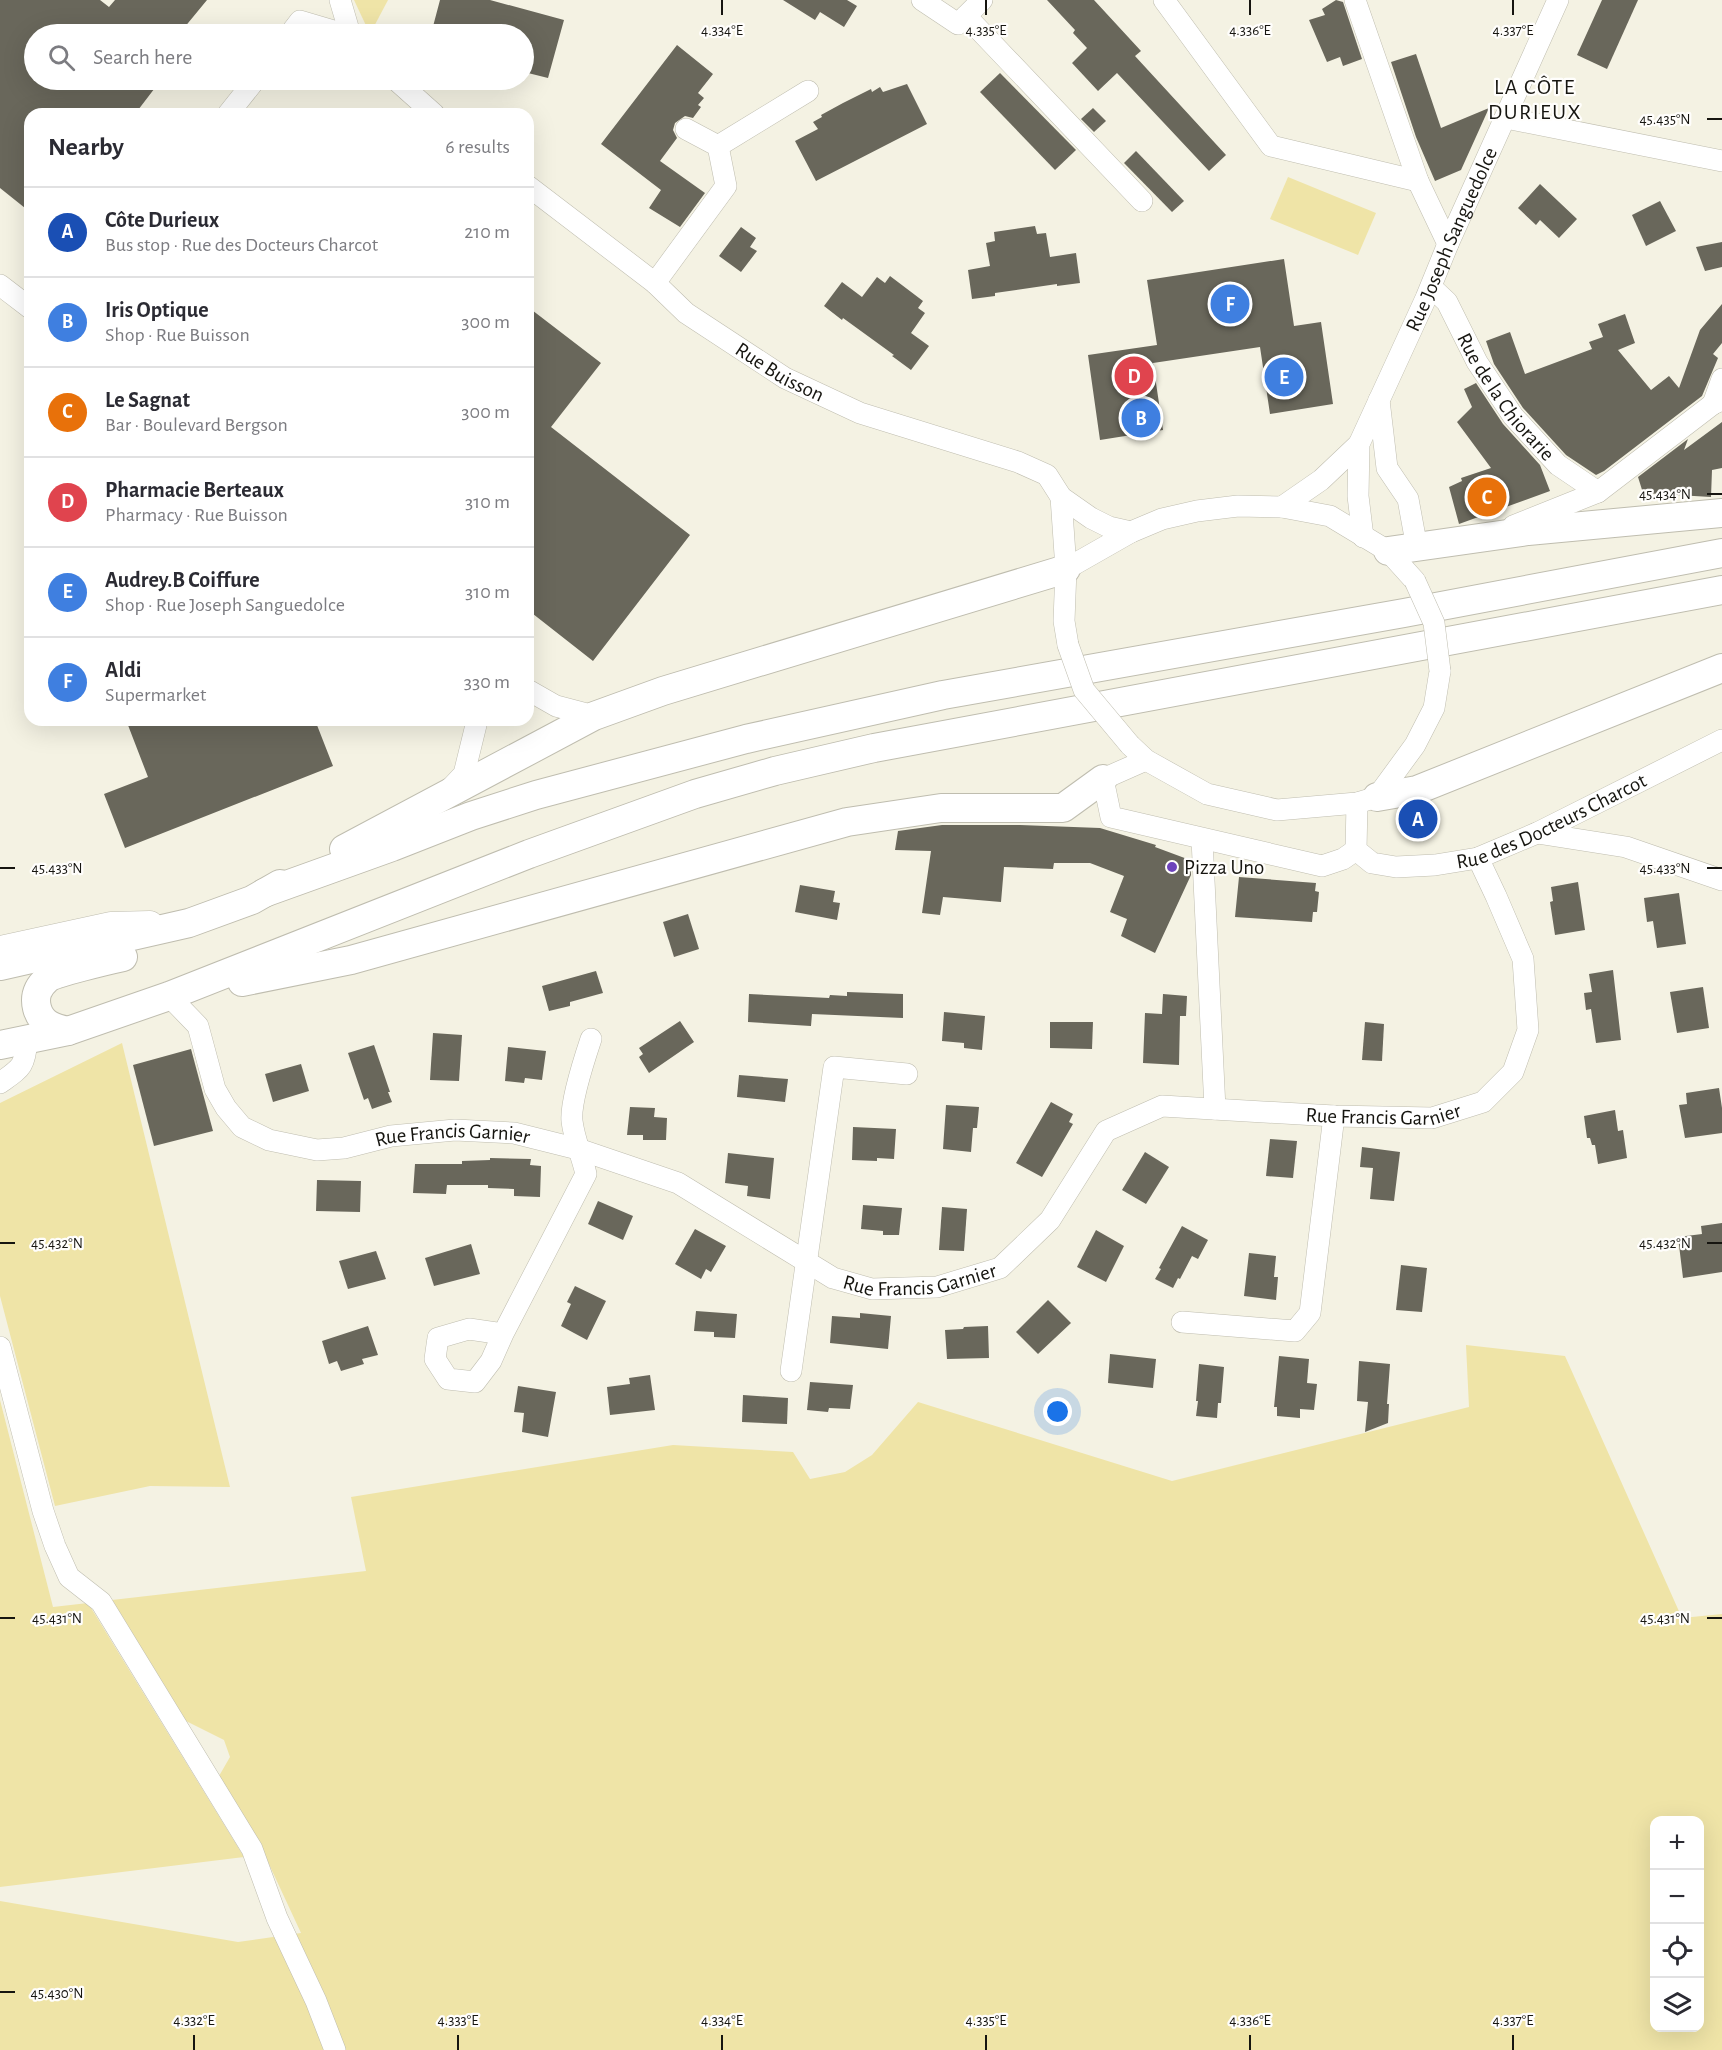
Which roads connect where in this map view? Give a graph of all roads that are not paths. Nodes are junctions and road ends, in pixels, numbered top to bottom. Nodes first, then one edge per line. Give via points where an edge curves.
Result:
1 (340, 0) edge
2 (922, 0) edge
3 (982, 0) edge
4 (1164, 0) edge
5 (1355, 0) edge
6 (1558, 0) edge
7 (966, 16) junction
8 (347, 24) edge
9 (247, 90) edge
10 (407, 90) edge
11 (808, 91) dead end
12 (233, 108) edge
13 (427, 108) edge
14 (1506, 118) junction
15 (686, 129) dead end
16 (718, 146) junction
17 (1722, 161) edge
18 (1418, 181) junction
19 (534, 191) edge
20 (1142, 201) dead end
21 (1448, 244) junction
22 (655, 283) junction
23 (0, 285) edge
24 (1431, 287) junction
25 (24, 303) edge
26 (1722, 379) edge
27 (1379, 398) junction
28 (1718, 402) edge
29 (1359, 444) junction
30 (1598, 492) junction
31 (1061, 497) junction
32 (1282, 507) junction
33 (1722, 513) edge
34 (1131, 532) junction
35 (1485, 537) junction
36 (1376, 544) junction
37 (1418, 548) junction
38 (1722, 553) edge
39 (1066, 569) junction
40 (1722, 590) edge
41 (1722, 668) edge
42 (534, 693) edge
43 (594, 716) junction
44 (476, 726) edge
45 (1722, 740) edge
46 (1146, 760) junction
47 (1103, 779) junction
48 (443, 797) junction
49 (1367, 800) junction
50 (1537, 833) junction
51 (1202, 839) junction
52 (1356, 849) junction
53 (1478, 858) junction
54 (1722, 880) edge
55 (258, 896) junction
56 (189, 923) junction
57 (0, 949) edge
58 (0, 966) edge
59 (169, 996) junction
60 (68, 1031) junction
61 (591, 1039) dead end
62 (14, 1042) edge
63 (907, 1074) dead end
64 (0, 1083) edge
65 (1215, 1109) junction
66 (1334, 1116) junction
67 (578, 1149) junction
68 (807, 1262) junction
69 (1182, 1322) dead end
70 (503, 1334) dead end
71 (0, 1347) edge
72 (791, 1371) dead end
73 (335, 2050) edge

1 - 8 street
2 - 7 street via 958,24
3 - 7 street
4 - 18 street via 1271,146
5 - 18 street
6 - 14 street, Rue Joseph Sanguedolce
7 - 20 street
9 - 12 street
10 - 13 street
11 - 16 street
14 - 17 street
14 - 21 street, Rue Joseph Sanguedolce
15 - 16 street
16 - 22 street via 726,186
18 - 21 street
19 - 22 street, Rue Buisson
21 - 24 street, Rue Joseph Sanguedolce
22 - 31 street, Rue Buisson via 686,313 785,378 860,413 1018,462 1047,475
23 - 25 street
24 - 27 street, Rue Joseph Sanguedolce
24 - 30 street, Rue de la Chiorarie via 1447,302 1477,362 1513,416 1558,465
26 - 28 street
27 - 29 street, Rue Joseph Sanguedolce
27 - 37 street via 1387,468 1408,499
28 - 30 street
29 - 32 street via 1321,480
29 - 36 street via 1358,496
30 - 35 street
31 - 34 street, Rue Buisson via 1109,527
31 - 39 street
32 - 34 street via 1238,506 1197,511
32 - 36 street via 1330,516
33 - 35 main road
34 - 39 street
35 - 37 main road
36 - 37 main road
36 - 49 street, bridge via 1415,581 1434,623 1440,671 1434,708 1415,745
38 - 55 main road via 943,695 746,739 525,798
39 - 43 main road via 663,691
39 - 46 street, bridge via 1064,621 1084,690
40 - 59 main road via 874,748 775,771 614,822
41 - 49 main road via 1417,790
42 - 43 street via 556,706
43 - 48 main road
44 - 48 street via 464,774
45 - 50 street, Rue des Docteurs Charcot
46 - 47 street
46 - 49 street via 1208,794 1277,810
47 - 51 street via 1112,817
47 - 59 main road via 1063,808 941,808 847,822 351,960
48 - 55 main road
49 - 52 street
50 - 53 street, Rue des Docteurs Charcot
50 - 54 street via 1626,846
51 - 52 street via 1323,866
51 - 65 street
52 - 53 street, Rue des Docteurs Charcot via 1372,863 1396,867
53 - 66 street, Rue Francis Garnier via 1523,959 1528,1030 1514,1072 1483,1102 1432,1118
55 - 56 main road
55 - 60 main road via 195,936 48,978 36,991 39,1016 51,1027
56 - 57 street via 111,925
56 - 58 main road
59 - 60 main road
59 - 67 street, Rue Francis Garnier via 198,1026 215,1089 226,1108 242,1127 269,1140 317,1150 392,1136 455,1130 514,1133
60 - 62 main road
61 - 67 street via 571,1118
62 - 64 street via 26,1054 21,1069
63 - 68 street via 834,1067
65 - 66 street, Rue Francis Garnier
65 - 68 street, Rue Francis Garnier via 1162,1106 1106,1131 1050,1220 1000,1268 937,1287 872,1289 833,1278
66 - 69 street via 1310,1313 1295,1331
67 - 68 street, Rue Francis Garnier via 678,1183
67 - 70 street via 586,1174
68 - 72 street
71 - 73 street via 43,1511 64,1567 69,1577 101,1602 252,1849 277,1918

